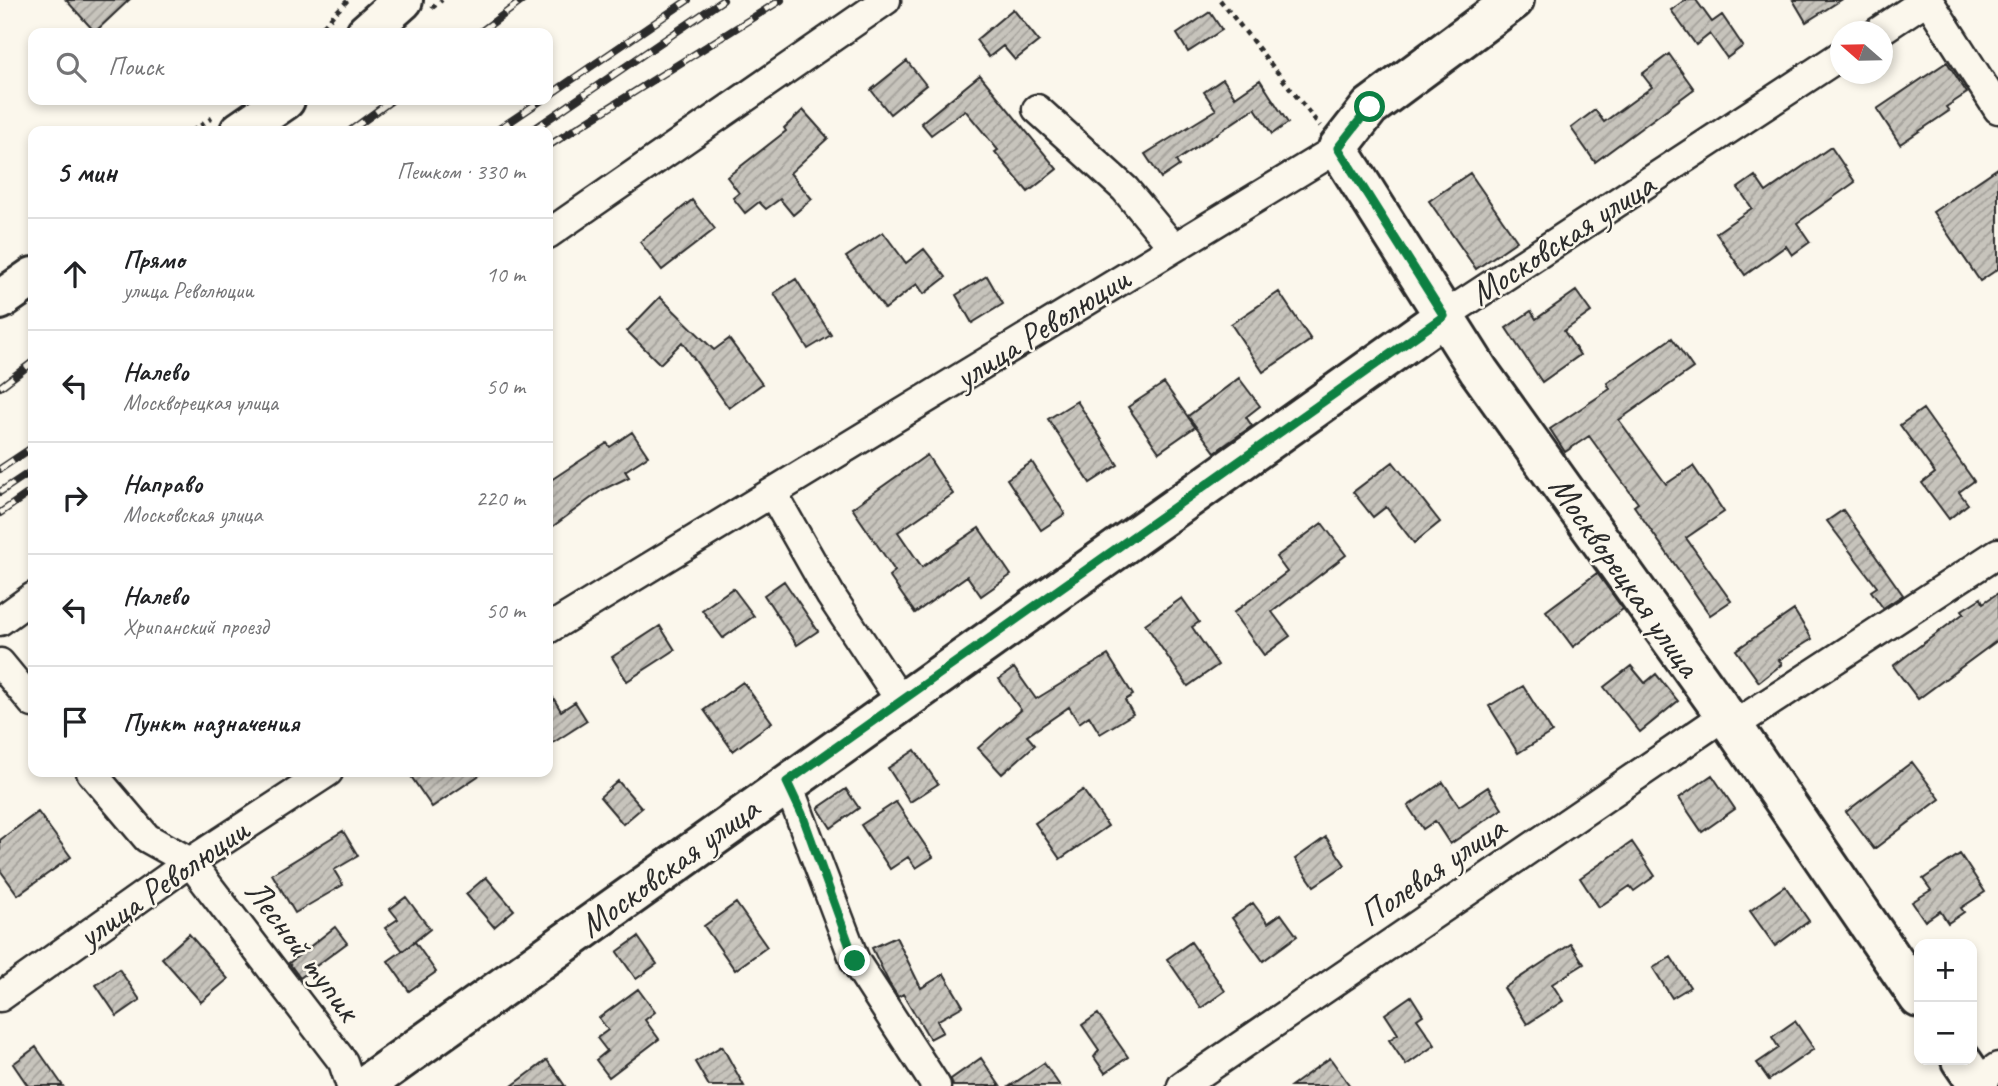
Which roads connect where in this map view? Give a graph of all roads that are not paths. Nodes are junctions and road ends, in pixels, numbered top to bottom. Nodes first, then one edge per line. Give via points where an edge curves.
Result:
1 (403, 0) edge
2 (886, 0) edge
3 (1514, 0) edge
4 (1927, 0) edge
5 (1893, 22) edge
6 (372, 28) edge
7 (1830, 63) edge
8 (278, 105) edge
9 (1037, 109) dead end
10 (1998, 109) edge
11 (247, 126) edge
12 (1338, 148) junction
13 (553, 231) edge
14 (1173, 247) junction
15 (28, 280) edge
16 (0, 300) edge
17 (1444, 316) junction
18 (773, 494) junction
19 (1998, 553) edge
20 (28, 601) edge
21 (0, 621) edge
22 (553, 626) edge
23 (0, 663) edge
24 (28, 697) edge
25 (902, 703) junction
26 (1728, 721) junction
27 (95, 777) edge
28 (320, 777) edge
29 (787, 782) junction
30 (190, 862) junction
31 (1914, 991) edge
32 (0, 997) edge
33 (351, 1086) edge
34 (364, 1086) edge
35 (936, 1086) edge
36 (1182, 1086) edge

1 - 6 street
2 - 13 street
3 - 12 street, улица Революции via 1370,107
4 - 5 street
4 - 10 street
7 - 17 street, Московская улица
8 - 11 street
9 - 14 street via 1125,189
12 - 14 street, улица Революции
12 - 17 street, Москворецкая улица
14 - 18 street, улица Революции
15 - 16 street
17 - 25 street, Московская улица
17 - 26 street, Москворецкая улица
18 - 22 street, улица Революции
18 - 25 street via 831,596
19 - 26 street, Полевая улица
20 - 21 street
23 - 24 street
25 - 29 street, Московская улица
26 - 31 street, Москворецкая улица
26 - 36 street, Полевая улица
27 - 30 street via 147,838
28 - 30 street, улица Революции
29 - 34 street, Московская улица
29 - 35 street via 855,961
30 - 32 street, улица Революции
30 - 33 street, Лесной тупик via 343,1062

